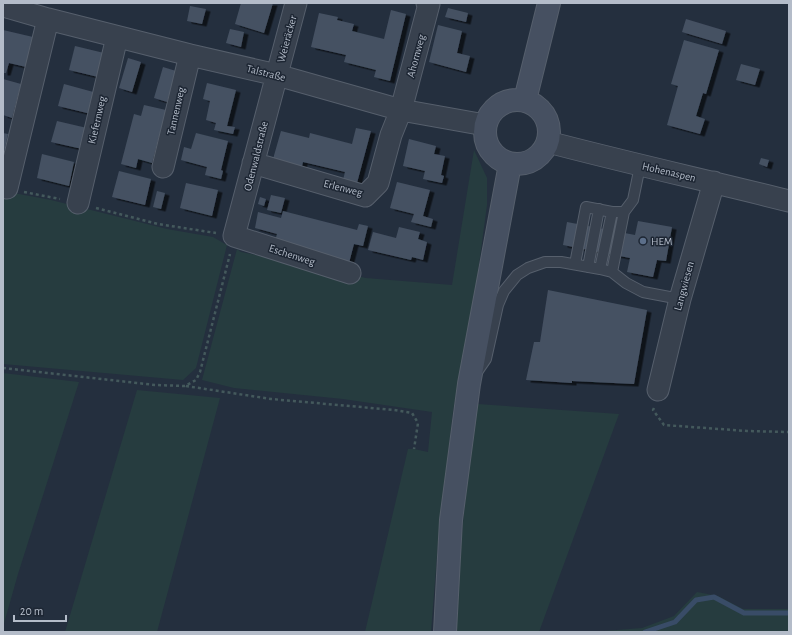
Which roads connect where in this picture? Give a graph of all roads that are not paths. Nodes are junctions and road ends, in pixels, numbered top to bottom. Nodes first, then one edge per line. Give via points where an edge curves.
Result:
1 (296, 3) edge
2 (427, 3) edge
3 (549, 3) edge
4 (3, 6) edge
5 (48, 19) junction
6 (116, 37) junction
7 (190, 55) junction
8 (277, 75) junction
9 (525, 100) junction
10 (401, 110) junction
11 (485, 125) junction
12 (548, 142) junction
13 (254, 162) junction
14 (510, 164) junction
15 (640, 166) junction
16 (163, 167) dead end
17 (714, 182) junction
18 (7, 188) road end
19 (789, 201) edge
20 (78, 203) road end
21 (600, 209) junction
22 (612, 212) junction
23 (624, 212) junction
24 (234, 236) joint
25 (575, 264) junction
26 (588, 267) junction
27 (600, 269) junction
28 (612, 272) junction
29 (350, 273) dead end
30 (680, 299) junction
31 (469, 384) junction
32 (658, 390) road end
33 (445, 632) edge

1 - 8 street, Weieräcker
2 - 10 street, Ahornweg via 430,4
3 - 9 street
4 - 5 street, Talstraße
5 - 6 street, Talstraße
5 - 18 street
6 - 7 street, Talstraße
6 - 20 street, Kiefernweg
7 - 8 street, Talstraße
7 - 16 street, Tannenweg
8 - 10 street, Talstraße
8 - 13 street, Odenwaldstraße
9 - 11 street via 504,102 496,107
9 - 12 street via 535,104 546,116 550,131
10 - 11 street, Talstraße
10 - 13 street, Erlenweg via 391,135 378,183 365,196
11 - 14 street via 485,135 493,154
12 - 14 street via 538,157 529,162
12 - 15 street, Hohenaspen
13 - 24 street, Odenwaldstraße
14 - 31 street
15 - 17 street, Hohenaspen
15 - 23 lane via 633,200
17 - 19 street, Hohenaspen
17 - 30 street, Langwiesen
21 - 22 lane
21 - 25 lane via 586,207
21 - 26 lane
22 - 23 lane
22 - 27 lane
23 - 28 lane
24 - 29 street, Eschenweg
25 - 26 lane
25 - 31 lane via 545,262 528,268 517,276 504,291 498,305 486,359
26 - 27 lane
27 - 28 lane
28 - 30 lane via 643,292
30 - 32 street, Langwiesen
31 - 33 street via 451,520

